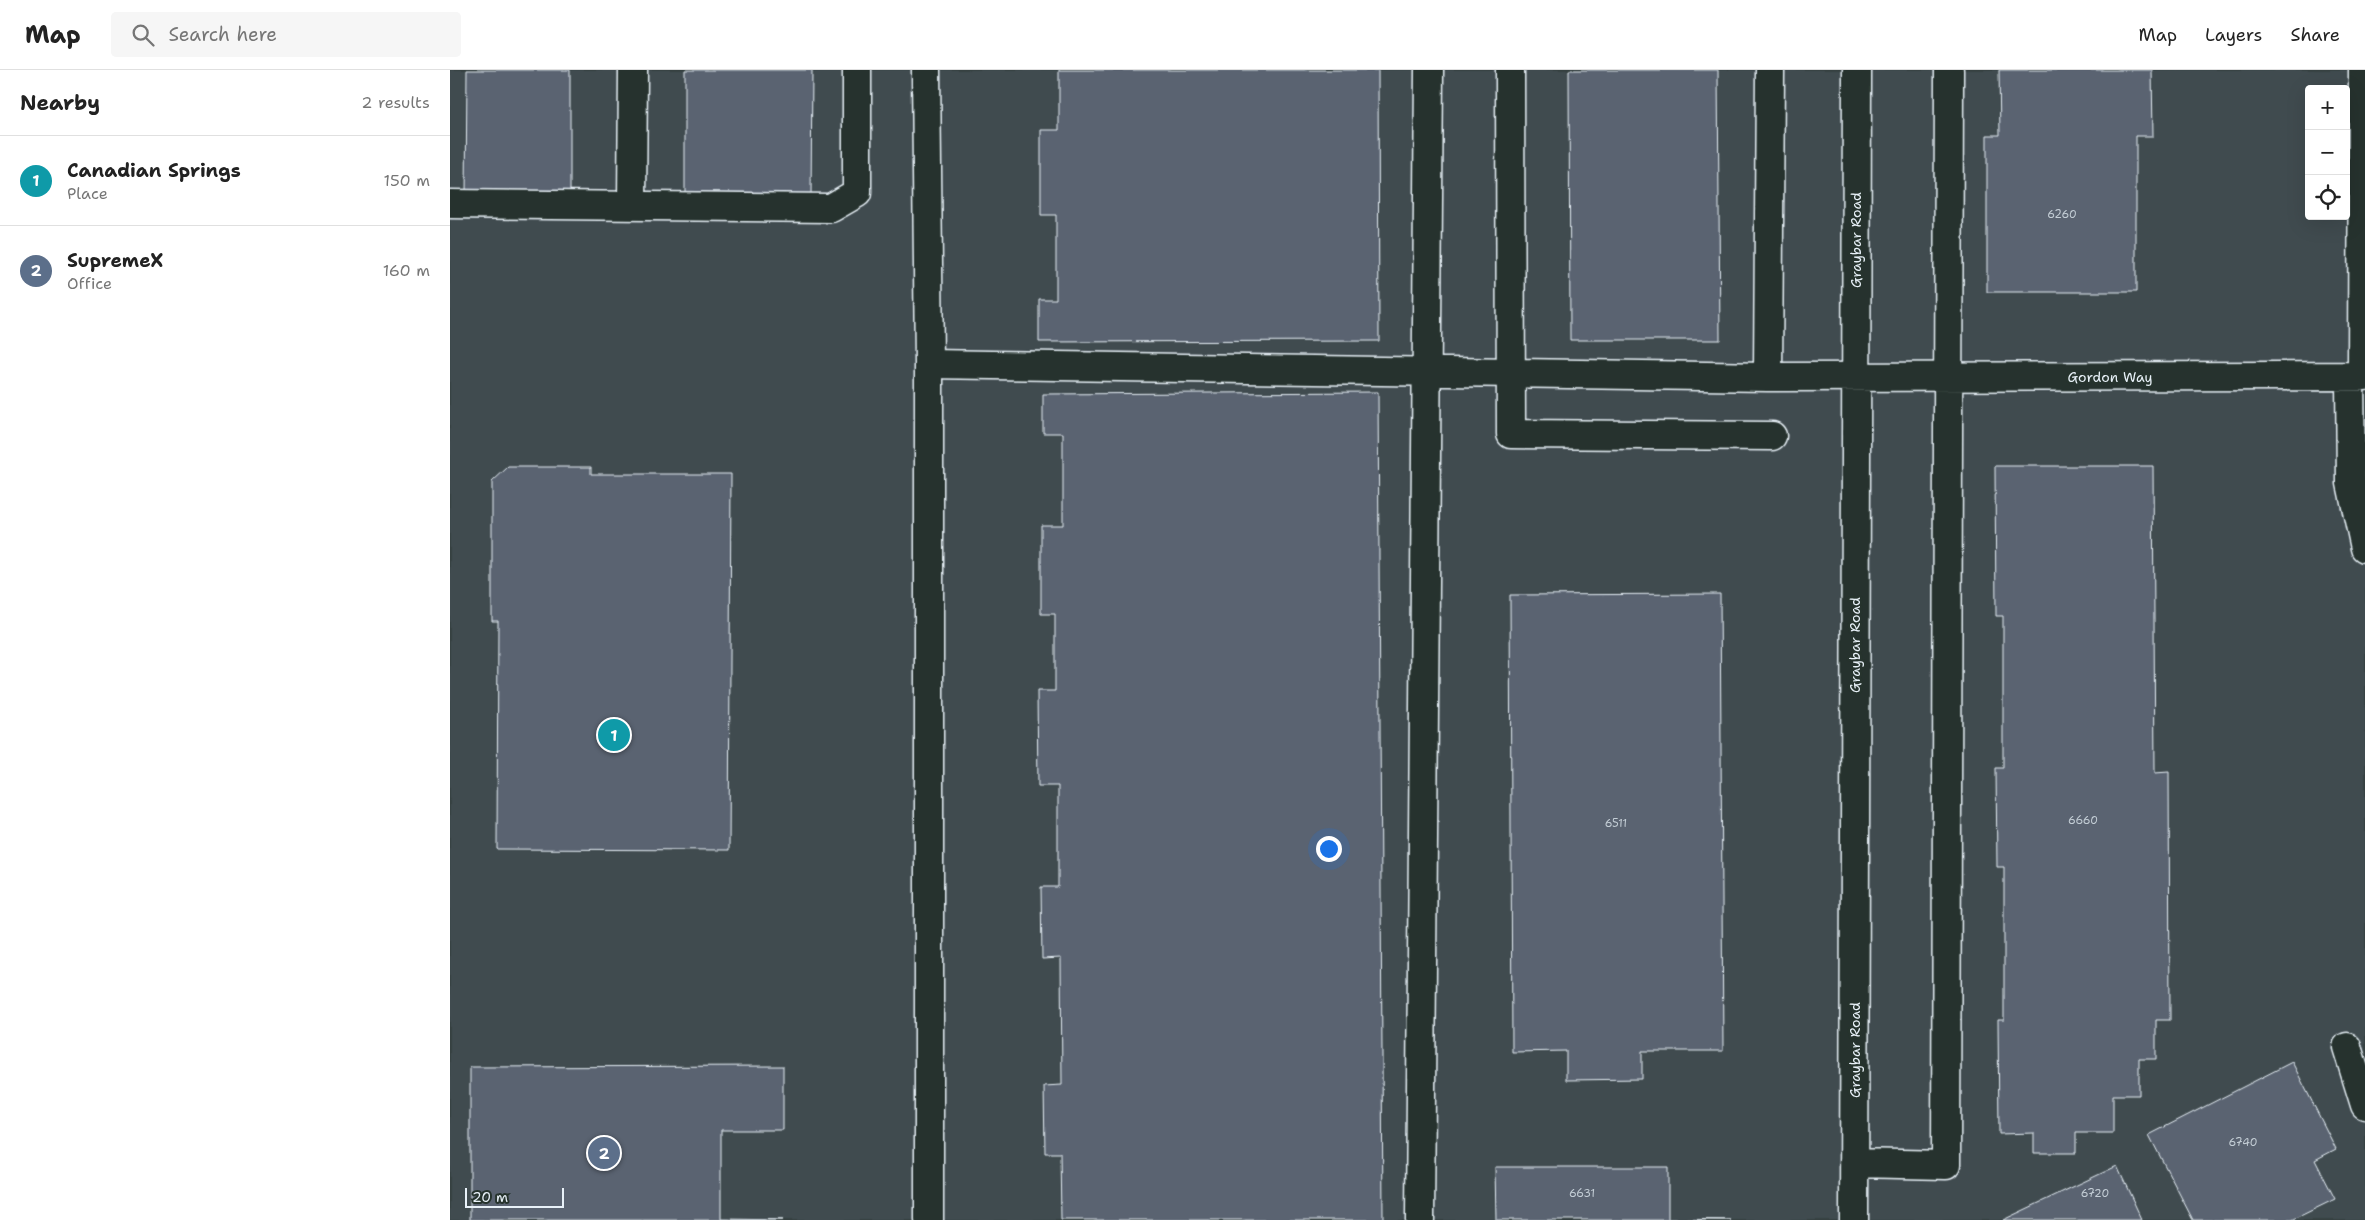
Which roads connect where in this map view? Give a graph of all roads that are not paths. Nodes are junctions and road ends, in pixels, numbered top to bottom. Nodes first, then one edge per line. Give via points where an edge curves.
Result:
1 (633, 70) edge
2 (857, 70) edge
3 (926, 70) edge
4 (1429, 70) edge
5 (1510, 70) edge
6 (1770, 70) edge
7 (1857, 70) edge
8 (1949, 70) edge
9 (2362, 70) edge
10 (450, 204) edge
11 (632, 206) junction
12 (929, 364) junction
13 (1427, 371) junction
14 (1511, 372) junction
15 (1768, 376) junction
16 (2359, 376) edge
17 (1856, 377) junction
18 (1949, 377) junction
19 (1772, 436) dead end
20 (2358, 483) edge
21 (2365, 548) edge
22 (2347, 1047) dead end
23 (2365, 1105) edge
24 (1854, 1163) junction
25 (929, 1220) edge
26 (1420, 1220) edge
27 (1854, 1220) edge

1 - 11 street
2 - 11 street via 857,193 831,208
3 - 12 street
4 - 13 street
5 - 14 street
6 - 15 street
7 - 17 street, Graybar Road
8 - 18 street
9 - 16 street
10 - 11 street
12 - 13 street, Gordon Way
12 - 25 street
13 - 14 street, Gordon Way
13 - 26 street
14 - 15 street, Gordon Way
14 - 19 street via 1511,434
15 - 17 street, Gordon Way
16 - 18 street, Gordon Way
16 - 20 street
17 - 18 street, Gordon Way
17 - 24 street, Graybar Road
18 - 24 street via 1946,1165
20 - 21 street
22 - 23 street
24 - 27 street, Graybar Road

